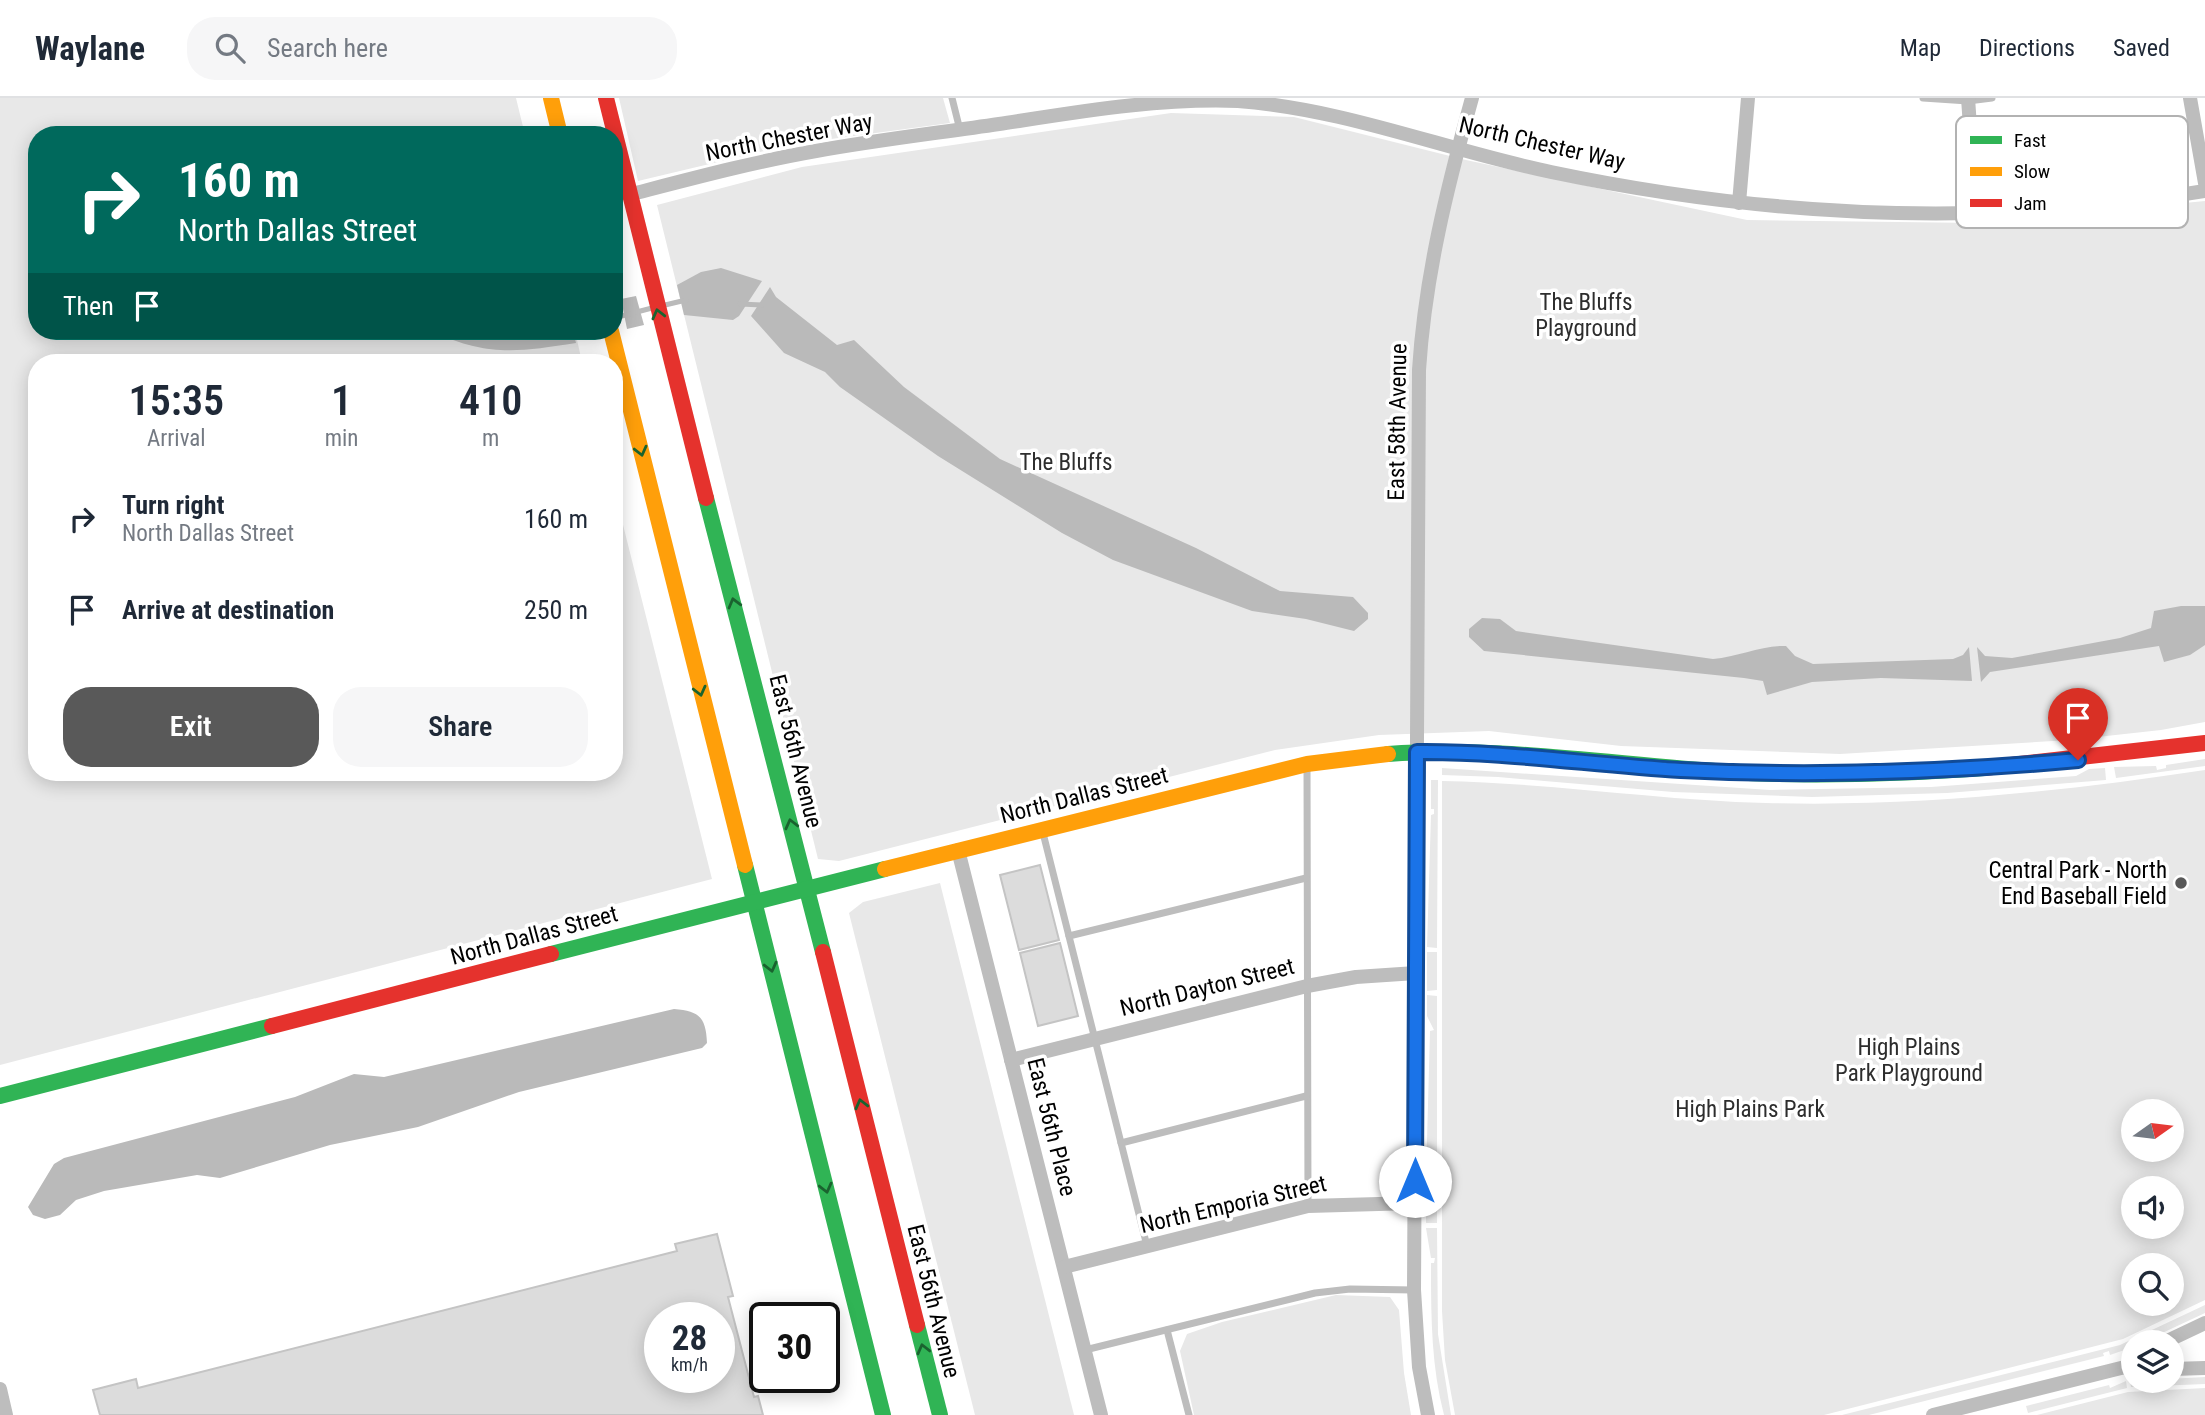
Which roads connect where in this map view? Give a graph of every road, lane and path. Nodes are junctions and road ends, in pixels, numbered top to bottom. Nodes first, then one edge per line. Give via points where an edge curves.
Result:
1 (551, 98) edge
2 (606, 98) edge
3 (952, 98) edge
4 (1472, 98) edge
5 (1748, 98) edge
6 (1923, 98) edge
7 (1992, 98) edge
8 (2190, 98) edge
9 (1968, 99) edge
10 (1259, 100) edge
11 (1071, 105) edge
12 (558, 126) edge
13 (612, 126) edge
14 (960, 130) junction
15 (1458, 147) junction
16 (623, 173) edge
17 (2205, 183) edge
18 (628, 195) junction
19 (1739, 203) junction
20 (1956, 213) edge
21 (623, 377) edge
22 (2205, 743) edge
23 (1417, 752) junction
24 (1307, 764) junction
25 (1042, 829) junction
26 (958, 850) junction
27 (1306, 878) junction
28 (808, 890) junction
29 (753, 901) junction
30 (1069, 936) junction
31 (1416, 973) junction
32 (1307, 986) junction
33 (1094, 1039) junction
34 (1011, 1060) junction
35 (0, 1096) edge
36 (1306, 1096) junction
37 (1121, 1143) junction
38 (1414, 1203) junction
39 (1308, 1206) junction
40 (1147, 1246) junction
41 (1064, 1267) junction
42 (1414, 1290) junction
43 (2205, 1324) edge
44 (1167, 1330) junction
45 (2184, 1333) edge
46 (1084, 1350) junction
47 (2121, 1367) edge
48 (2205, 1368) edge
49 (2184, 1369) edge
50 (0, 1389) edge
51 (6, 1415) edge
52 (883, 1415) edge
53 (940, 1415) edge
54 (1101, 1415) edge
55 (1189, 1415) edge
56 (1428, 1415) edge
57 (1933, 1415) edge

1 - 12 main road
2 - 13 main road, East 56th Avenue
3 - 14 lane
4 - 15 street, East 58th Avenue
5 - 19 street
6 - 9 lane
7 - 9 lane
8 - 17 street
10 - 11 street, North Chester Way
10 - 15 street, North Chester Way
11 - 14 street, North Chester Way
14 - 18 street, North Chester Way via 807,153
15 - 19 street, North Chester Way via 1549,172
15 - 23 street, East 58th Avenue via 1432,254 1419,359
16 - 18 main road, East 56th Avenue
28 -> 18 main road, East 56th Avenue
19 - 20 street, North Chester Way via 1850,212
21 -> 29 main road
22 - 23 main road, North Dallas Street via 2006,767 1846,774 1679,770 1489,753
23 - 24 main road, North Dallas Street
23 - 31 street, East 58th Avenue
24 - 25 main road, North Dallas Street
24 - 27 lane
25 - 26 main road, North Dallas Street
25 - 30 lane
26 - 28 main road, North Dallas Street
26 - 34 street, East 56th Place
27 - 30 lane
27 - 32 lane
28 - 29 main road, North Dallas Street
53 -> 28 main road, East 56th Avenue
29 - 35 main road, North Dallas Street
29 -> 52 main road
30 - 33 lane
31 - 32 street, North Dayton Street
31 - 38 street, East 58th Avenue
32 - 33 street, North Dayton Street
32 - 36 lane
33 - 34 street, North Dayton Street
33 - 37 lane
34 - 41 street, East 56th Place
36 - 37 lane
36 - 39 lane
37 - 40 lane
38 - 39 street, North Emporia Street
38 - 42 street, East 58th Avenue
39 - 40 street, North Emporia Street
40 - 41 street, North Emporia Street
41 - 46 street, East 56th Place
42 - 44 lane via 1322,1292
42 - 56 street, East 58th Avenue
43 - 45 street
44 - 46 lane
44 - 55 lane
46 - 54 street, East 56th Place
47 - 57 street
48 - 49 street
50 - 51 street

